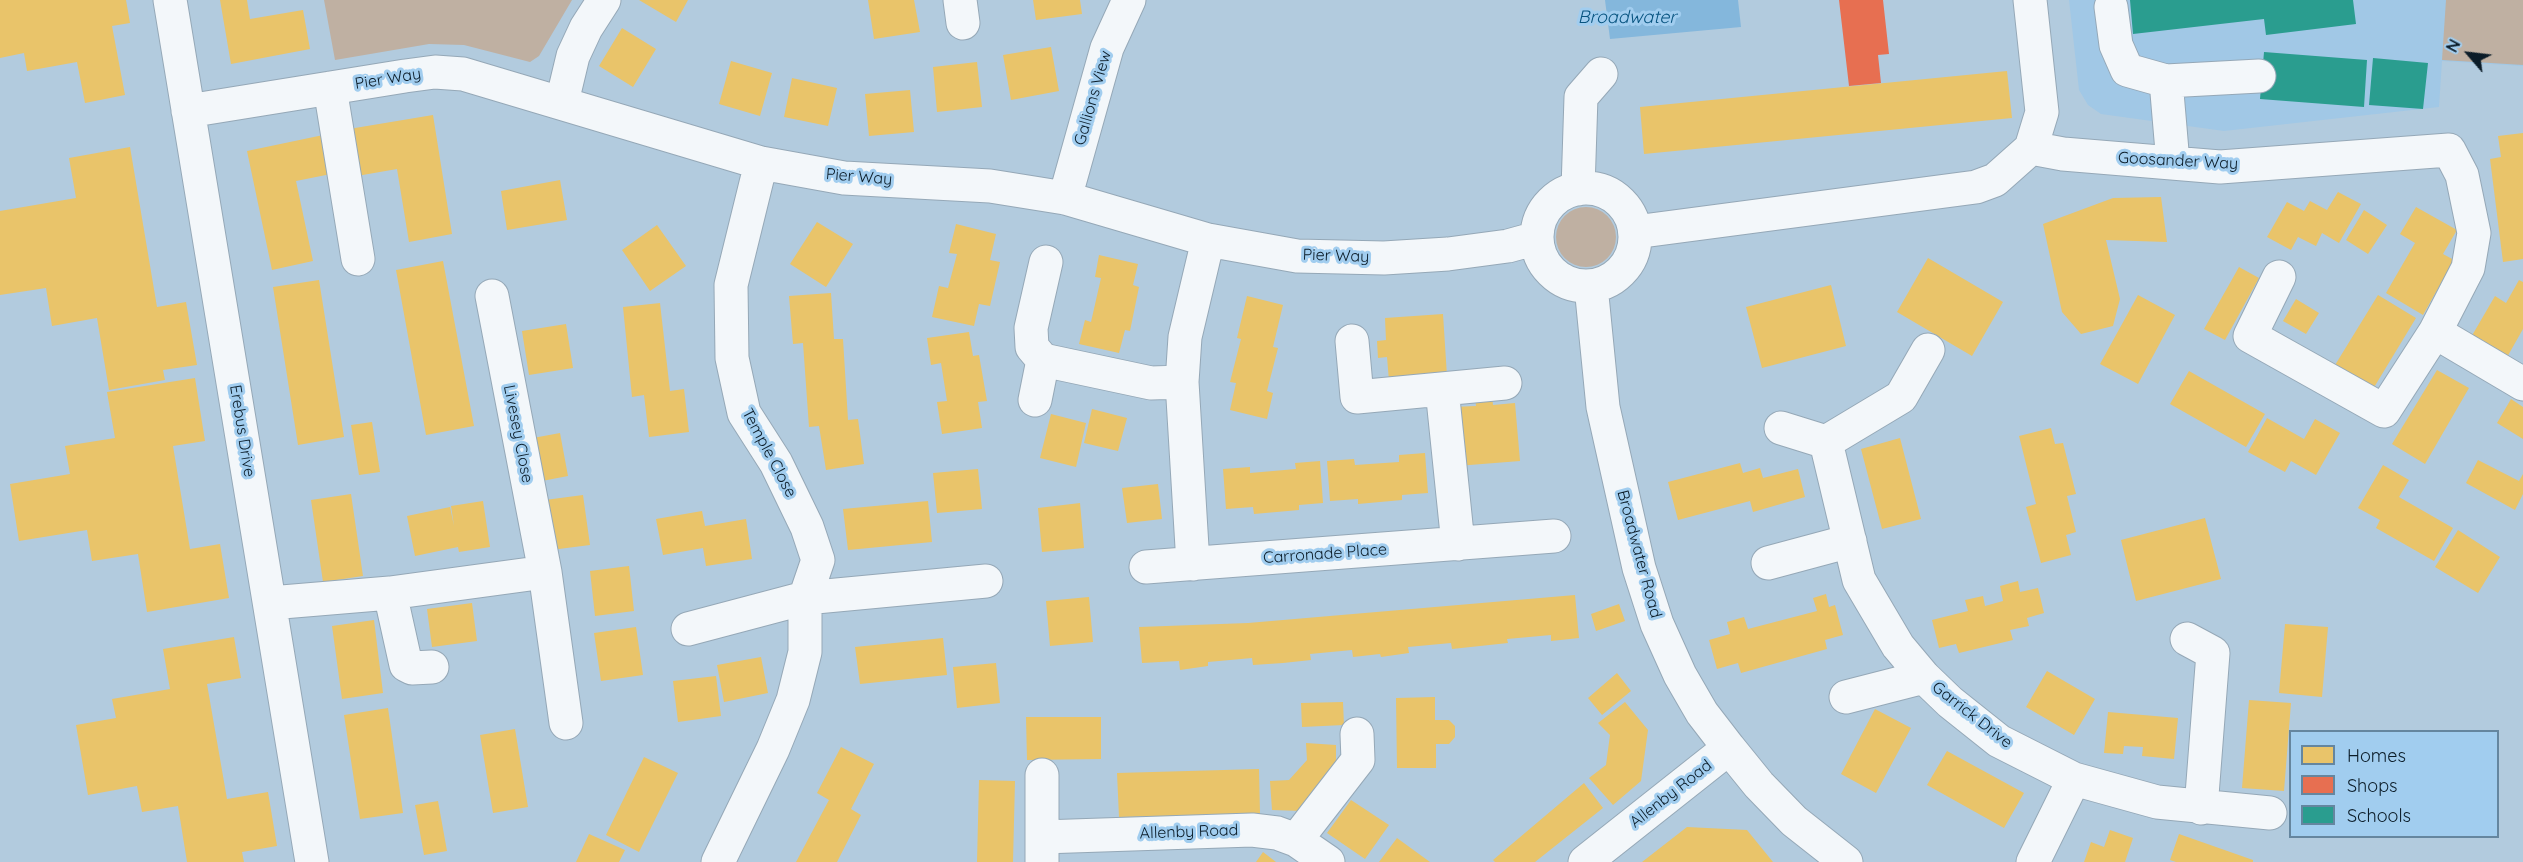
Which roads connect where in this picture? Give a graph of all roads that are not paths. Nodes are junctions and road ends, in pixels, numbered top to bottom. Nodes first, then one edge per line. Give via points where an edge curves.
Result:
1 (170, 0) edge
2 (604, 0) edge
3 (1129, 0) edge
4 (2030, 0) edge
5 (2111, 7) dead end
6 (1601, 74) dead end
7 (2259, 76) dead end
8 (2166, 81) junction
9 (330, 88) junction
10 (562, 102) junction
11 (188, 111) junction
12 (2031, 148) junction
13 (761, 163) junction
14 (2173, 163) junction
15 (1578, 189) junction
16 (1065, 198) junction
17 (1635, 232) junction
18 (1537, 238) junction
19 (1208, 240) junction
20 (358, 259) dead end
21 (1046, 262) dead end
22 (2279, 277) dead end
23 (1591, 286) junction
24 (492, 296) dead end
25 (2434, 332) junction
26 (1352, 341) dead end
27 (1928, 350) dead end
28 (1042, 360) junction
29 (1182, 382) junction
30 (1505, 383) dead end
31 (2523, 384) edge
32 (1442, 389) junction
33 (1035, 400) dead end
34 (1781, 428) dead end
35 (1826, 442) junction
36 (1554, 536) dead end
37 (1850, 541) junction
38 (1458, 543) junction
39 (1768, 563) dead end
40 (1193, 564) junction
41 (1146, 567) dead end
42 (545, 572) junction
43 (986, 581) dead end
44 (390, 593) junction
45 (805, 598) junction
46 (270, 603) junction
47 (688, 629) dead end
48 (2187, 639) dead end
49 (432, 667) dead end
50 (1924, 677) junction
51 (1846, 697) dead end
52 (566, 723) dead end
53 (1357, 734) dead end
54 (1729, 748) junction
55 (1042, 775) dead end
56 (2074, 780) junction
57 (2201, 808) junction
58 (2270, 813) dead end
59 (1296, 840) junction
60 (1042, 850) edge
61 (312, 862) edge
62 (718, 862) edge
63 (1328, 862) edge
64 (1585, 862) edge
65 (1846, 862) edge
66 (2033, 862) edge

1 - 11 street, Erebus Drive
2 - 10 street via 573,56
3 - 16 street, Gallions View via 1107,48
4 - 12 street via 2042,112
5 - 8 street via 2116,45 2127,70
6 - 15 street via 1581,97
7 - 8 street
8 - 14 street
9 - 10 street, Pier Way via 435,72 463,74
9 - 11 street, Pier Way
9 - 20 street
10 - 13 street, Pier Way
11 - 46 street, Erebus Drive
12 - 14 street, Goosander Way
12 - 17 street via 1995,180 1976,187
13 - 16 street, Pier Way via 844,178 990,186
13 - 45 street, Temple Close via 731,285 732,358 744,413 776,464 807,527 818,560
14 - 25 street, Goosander Way via 2220,167 2449,150 2462,175 2474,233 2468,268
15 - 17 street via 1594,189 1622,203
15 - 18 street via 1548,206
16 - 19 street, Pier Way
17 - 23 street via 1634,247 1619,274
18 - 19 street, Pier Way via 1448,254 1338,258 1297,256
18 - 23 street via 1540,254 1554,273 1575,285
19 - 29 street via 1185,337
21 - 28 street via 1031,328 1032,347
22 - 25 street, Goosander Way via 2250,336 2384,411
23 - 54 street, Broadwater Road via 1603,407 1640,568 1657,624 1680,675
24 - 42 street, Livesey Close
25 - 31 street
26 - 32 street via 1357,397
27 - 35 street via 1901,397
28 - 29 street via 1151,384
28 - 33 street
29 - 40 street
30 - 32 street
32 - 38 street
34 - 35 street
35 - 37 street, Garrick Drive
36 - 38 street, Carronade Place
37 - 39 street
37 - 50 street, Garrick Drive via 1859,580 1898,646
38 - 40 street, Carronade Place
40 - 41 street, Carronade Place
42 - 44 street
42 - 52 street, Livesey Close
43 - 45 street
44 - 46 street
44 - 49 street via 405,665
45 - 47 street
45 - 62 street, Temple Close via 805,652 793,700
46 - 61 street, Erebus Drive
48 - 57 street via 2213,653
50 - 51 street
50 - 56 street, Garrick Drive via 1999,741
53 - 59 street via 1358,760
54 - 64 street, Allenby Road
54 - 65 street, Broadwater Road via 1794,821
55 - 60 street, Allenby Road
56 - 57 street, Garrick Drive via 2157,802
56 - 66 street
57 - 58 street, Garrick Drive
59 - 60 street, Allenby Road via 1252,830
59 - 63 street, Allenby Road

